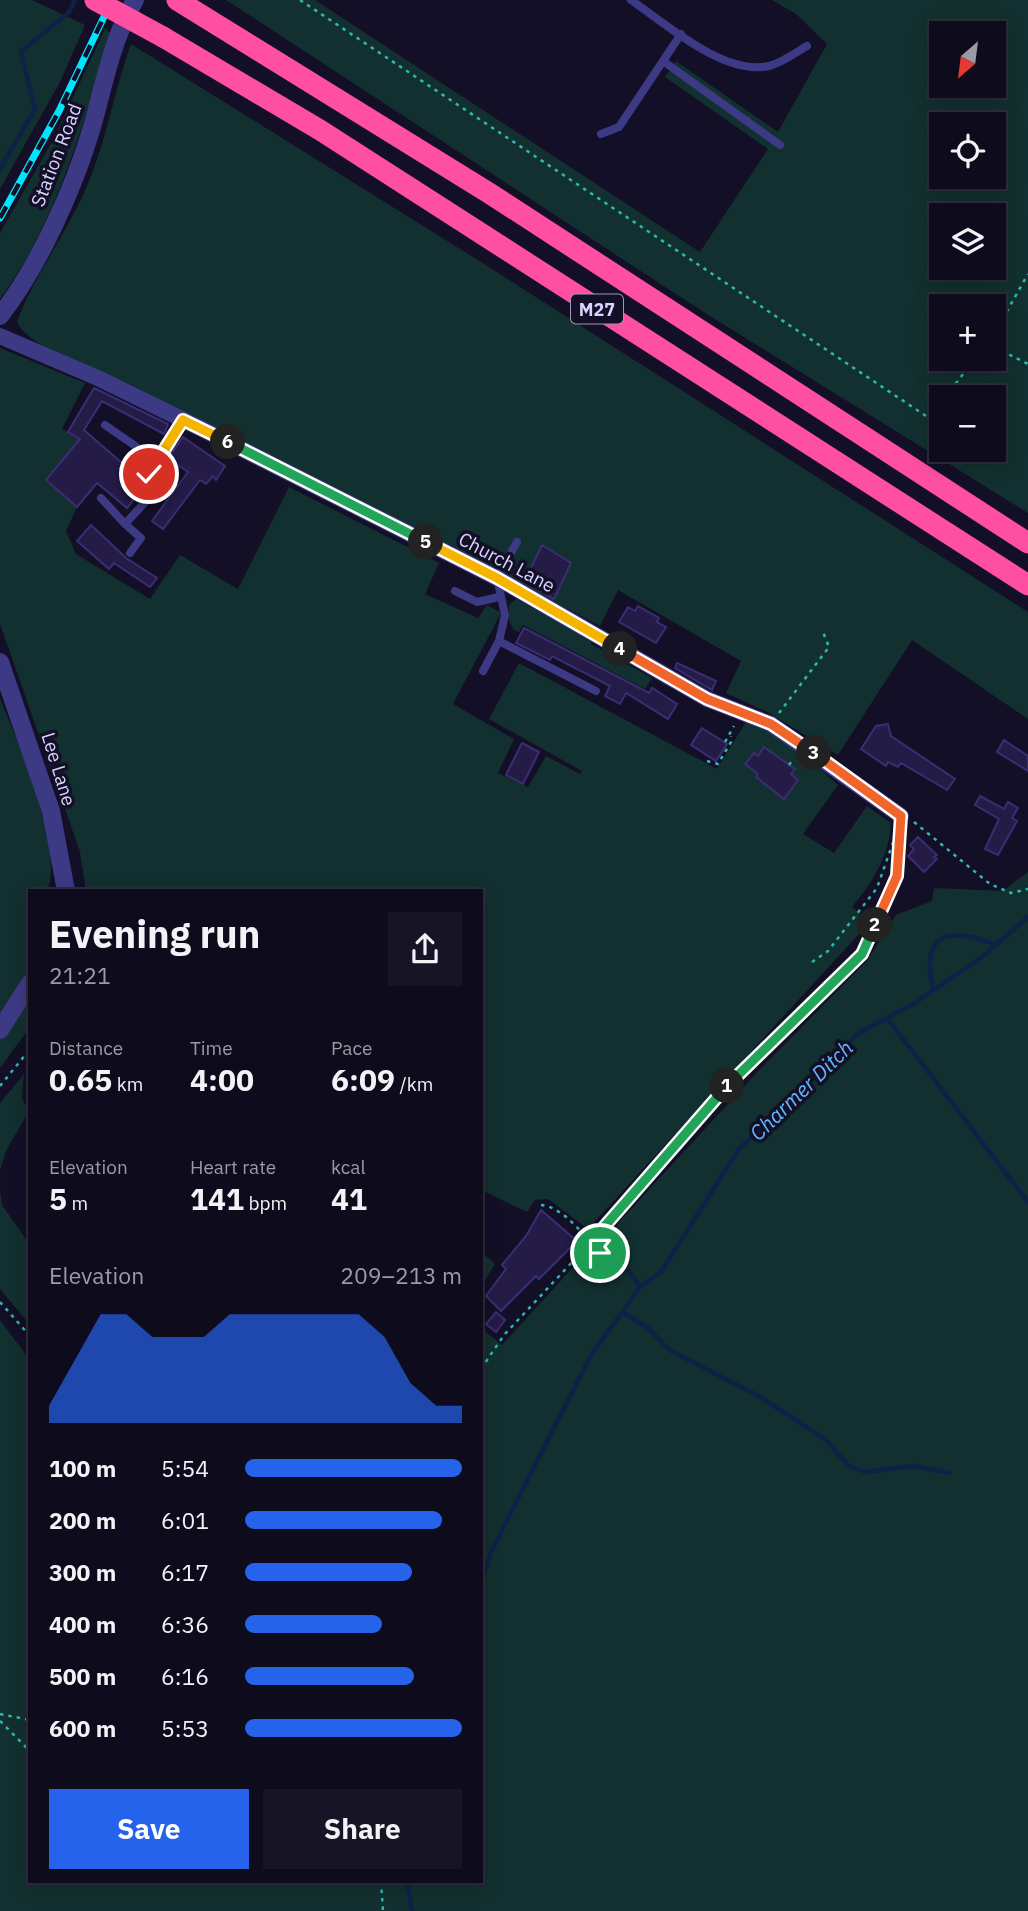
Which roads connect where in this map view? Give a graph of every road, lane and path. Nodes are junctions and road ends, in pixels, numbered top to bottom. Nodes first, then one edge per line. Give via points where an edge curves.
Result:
1 (95, 0) edge
2 (135, 0) edge
3 (300, 0) edge
4 (631, 0) edge
5 (179, 1) edge
6 (681, 34) junction
7 (807, 46) dead end
8 (663, 61) junction
9 (601, 134) dead end
10 (780, 145) dead end
11 (1028, 274) edge
12 (1006, 313) edge
13 (0, 316) edge
14 (0, 336) edge
15 (1006, 353) edge
16 (1028, 364) edge
17 (966, 371) edge
18 (954, 385) edge
19 (929, 418) edge
20 (183, 420) junction
21 (105, 425) dead end
22 (157, 461) junction
23 (101, 498) dead end
24 (125, 524) junction
25 (517, 542) dead end
26 (1028, 543) edge
27 (130, 552) dead end
28 (497, 578) junction
29 (1028, 585) edge
30 (455, 592) dead end
31 (499, 597) junction
32 (823, 632) dead end
33 (499, 641) junction
34 (0, 662) edge
35 (483, 671) dead end
36 (596, 691) dead end
37 (771, 724) junction
38 (731, 736) dead end
39 (707, 761) dead end
40 (901, 816) joint
41 (1028, 888) edge
42 (66, 889) edge
43 (812, 962) dead end
44 (28, 986) edge
45 (0, 1030) edge
46 (28, 1051) edge
47 (0, 1086) edge
48 (541, 1205) dead end
49 (590, 1243) junction
50 (600, 1253) dead end
51 (0, 1302) edge
52 (28, 1334) edge
53 (483, 1366) edge
54 (0, 1714) edge
55 (28, 1720) edge
56 (0, 1721) edge
57 (28, 1749) edge
58 (381, 1883) edge
59 (383, 1911) edge

1 - 29 highway, M27, bridge via 320,130
2 - 13 street, Station Road via 116,44 69,190 42,247
3 - 19 path
4 - 6 lane
5 - 26 highway, M27 via 501,201
6 - 7 lane via 716,57 747,66 772,65
6 - 8 lane
8 - 9 lane via 619,127
8 - 10 lane
11 - 12 path
14 - 20 street, Church Lane
15 - 16 path
17 - 18 path
20 - 22 lane
20 - 28 street, Church Lane
21 - 22 lane
22 - 24 lane via 149,474 161,485
23 - 24 lane
24 - 27 lane via 141,538
25 - 28 lane
28 - 31 lane
28 - 37 street, Church Lane via 707,699
30 - 31 lane via 477,602
31 - 33 lane via 505,615
32 - 37 path via 829,647
33 - 35 lane
33 - 36 lane
34 - 42 street, Lee Lane via 51,811
37 - 40 street, Church Lane
38 - 39 path via 718,764
40 - 41 path via 919,825 990,884 1011,893
43 - 49 path via 828,951 877,888 892,836 901,825 897,876 862,954 738,1073
44 - 45 street
46 - 47 path
48 - 49 path via 565,1216
49 - 50 path
49 - 53 path via 505,1335
51 - 52 path
54 - 55 path
56 - 57 path
58 - 59 path

